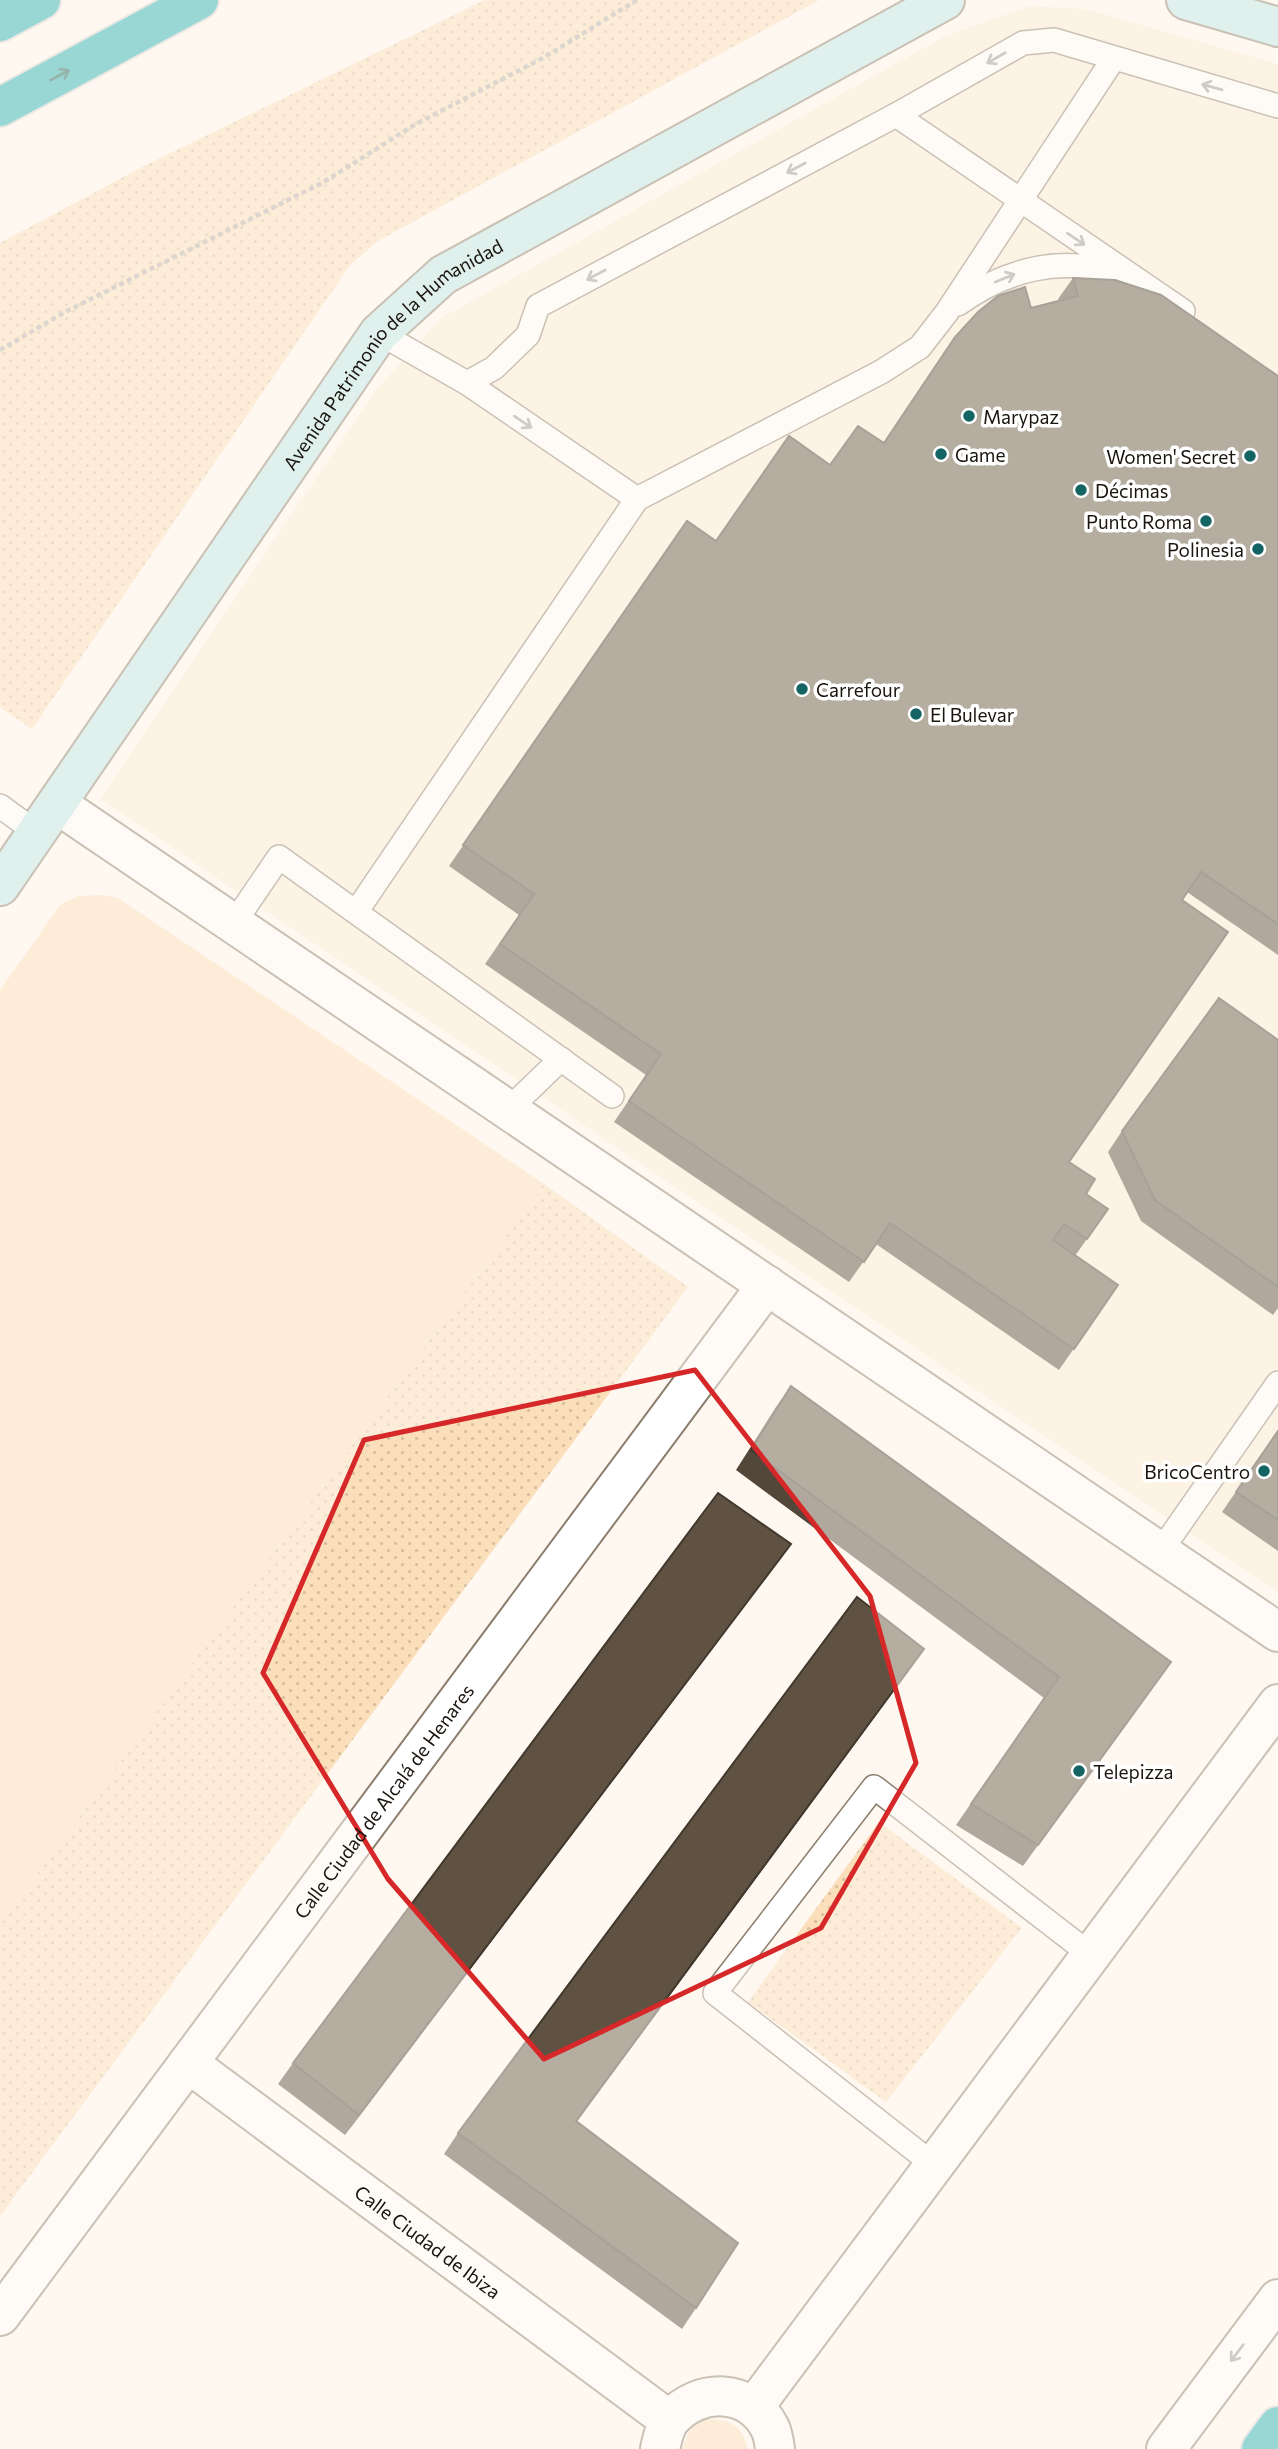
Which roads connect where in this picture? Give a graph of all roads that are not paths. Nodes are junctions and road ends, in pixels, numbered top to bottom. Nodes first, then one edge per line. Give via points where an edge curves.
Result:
1 (41, 0) edge
2 (199, 0) edge
3 (1186, 0) edge
4 (938, 1) edge
5 (0, 22) edge
6 (1278, 27) edge
7 (1114, 58) junction
8 (0, 107) edge
9 (1278, 107) edge
10 (896, 115) junction
11 (1020, 200) junction
12 (1143, 284) junction
13 (947, 312) junction
14 (1200, 323) edge
15 (379, 333) junction
16 (467, 383) junction
17 (637, 499) junction
18 (0, 806) edge
19 (47, 818) junction
20 (0, 886) edge
21 (356, 912) junction
22 (234, 923) junction
23 (561, 1059) junction
24 (612, 1096) dead end
25 (508, 1110) junction
26 (767, 1285) junction
27 (1278, 1383) edge
28 (1160, 1552) junction
29 (1278, 1632) edge
30 (1278, 1704) edge
31 (1091, 1955) junction
32 (188, 2063) junction
33 (934, 2165) junction
34 (1278, 2299) edge
35 (0, 2316) edge
36 (754, 2407) junction
37 (1278, 2426) edge
38 (664, 2435) edge
39 (775, 2449) edge
40 (1166, 2449) edge
41 (1261, 2449) edge

1 - 5 highway
8 -> 2 highway
3 - 6 street
4 - 15 street, Avenida Patrimonio de la Humanidad via 443,275
9 -> 7 lane
7 -> 10 lane via 1054,40 1023,43
7 - 11 lane
10 - 11 lane
10 -> 16 lane via 538,306 528,335 494,368
11 -> 12 lane
11 - 13 lane
13 -> 12 lane via 980,288 1019,272 1061,265 1103,270
12 - 14 lane
13 - 17 lane via 920,347 881,372
15 - 16 lane
15 - 19 street, Avenida Patrimonio de la Humanidad
16 -> 17 lane
17 - 21 lane
18 - 19 lane
19 - 20 street, Avenida Patrimonio de la Humanidad
19 - 22 street
21 - 22 lane via 279,857
21 - 23 lane
22 - 25 street
23 - 24 lane
23 - 25 lane
25 - 26 street
26 - 28 street
26 - 32 street, Calle Ciudad de Alcalá de Henares
27 - 28 lane
28 - 29 street
30 - 31 street
31 - 33 street
31 - 33 lane via 874,1787 715,1993
32 - 35 street, Calle Ciudad de Alcalá de Henares
32 - 38 street, Calle Ciudad de Ibiza
33 - 36 street
34 -> 40 street
36 - 38 street via 725,2395 693,2400
36 - 39 street via 771,2429
37 - 41 highway

